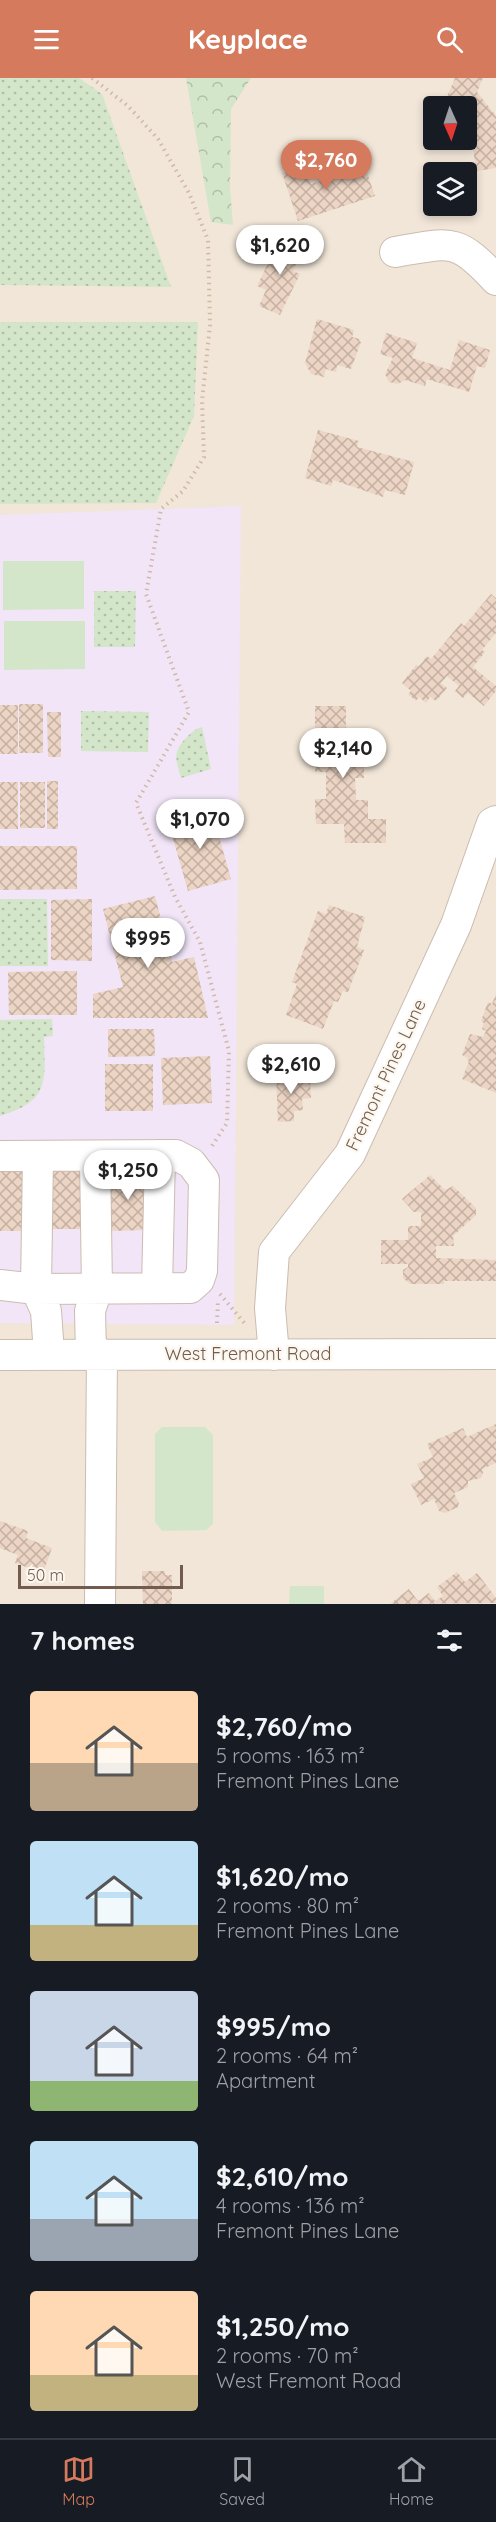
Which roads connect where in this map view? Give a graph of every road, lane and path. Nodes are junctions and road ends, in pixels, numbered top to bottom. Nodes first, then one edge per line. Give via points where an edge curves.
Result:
1 (92, 78) edge
2 (394, 252) dead end
3 (496, 280) edge
4 (496, 821) edge
5 (160, 1155) junction
6 (206, 1155) dead end
7 (0, 1156) edge
8 (38, 1156) junction
9 (95, 1156) junction
10 (0, 1285) edge
11 (158, 1288) junction
12 (36, 1289) junction
13 (97, 1289) junction
14 (217, 1323) dead end
15 (246, 1325) dead end
16 (49, 1354) junction
17 (96, 1354) junction
18 (496, 1354) edge
19 (0, 1355) edge
20 (274, 1355) junction
21 (100, 1604) edge

1 - 6 path via 128,105 158,139 189,193 208,240 210,325 202,400 204,458 183,491 161,509 147,594 189,712 136,803 175,897 200,942 229,1051 227,1123
2 - 3 street via 440,245 458,247 476,258
4 - 20 street, Fremont Pines Lane via 492,823 456,925 350,1154 274,1252 270,1308
5 - 9 street
5 - 11 street
5 - 11 street via 177,1155 191,1163 204,1180 204,1191 199,1280 190,1288
7 - 8 street
8 - 9 street
8 - 12 street
9 - 13 street
10 - 12 street
11 - 13 street
12 - 13 street
12 - 16 street via 46,1311
13 - 17 street via 90,1311
14 - 15 path via 218,1292
16 - 17 street, West Fremont Road
16 - 19 street, West Fremont Road
17 - 20 street, West Fremont Road
17 - 21 street
18 - 20 street, West Fremont Road

